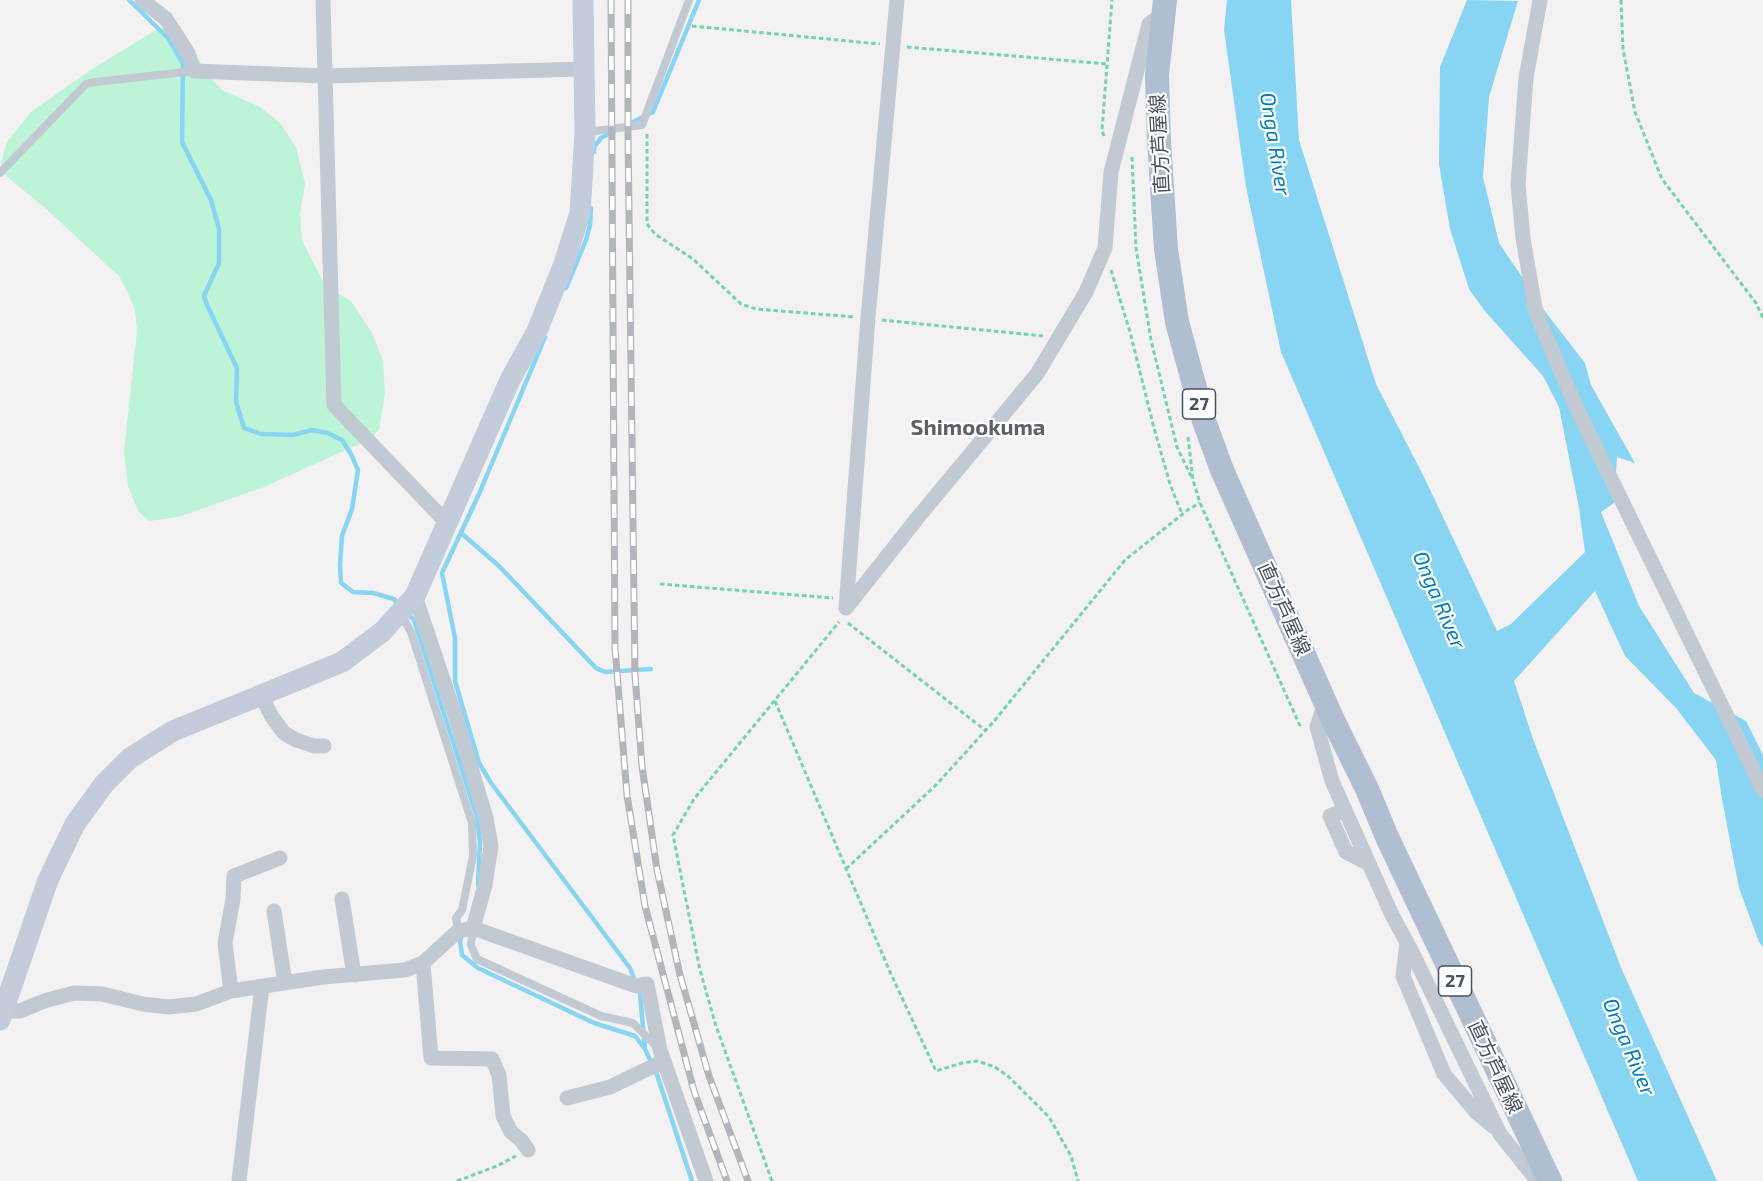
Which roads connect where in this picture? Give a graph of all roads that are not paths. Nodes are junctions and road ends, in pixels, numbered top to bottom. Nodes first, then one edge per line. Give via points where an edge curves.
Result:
1 (142, 0) edge
2 (322, 0) edge
3 (583, 0) edge
4 (689, 0) edge
5 (897, 0) edge
6 (1540, 0) edge
7 (1164, 7) edge
8 (584, 69) junction
9 (194, 72) junction
10 (325, 75) junction
11 (585, 132) junction
12 (0, 173) edge
13 (448, 524) junction
14 (415, 596) junction
15 (400, 612) junction
16 (261, 695) junction
17 (1325, 702) junction
18 (324, 746) dead end
19 (460, 759) junction
20 (1763, 790) edge
21 (280, 858) dead end
22 (342, 899) dead end
23 (274, 911) dead end
24 (473, 928) junction
25 (458, 931) junction
26 (1407, 942) junction
27 (423, 963) junction
28 (354, 975) junction
29 (285, 983) junction
30 (262, 986) junction
31 (231, 991) junction
32 (1, 1014) edge
33 (662, 1056) junction
34 (567, 1098) dead end
35 (1498, 1131) junction
36 (528, 1150) road end
37 (239, 1181) edge
38 (706, 1181) edge
39 (1540, 1181) edge
40 (1550, 1181) edge

1 - 9 street via 166,19 188,53
2 - 10 street
3 - 8 street
4 - 11 lane via 642,125
5 - 7 street via 846,608 1036,374 1086,292 1105,248 1111,172 1149,24
6 - 20 street via 1526,78 1518,185 1535,308 1581,420
7 - 17 main road, 直方芦屋線 / 27 via 1157,75 1159,141 1166,249 1177,322 1222,470
8 - 10 street
8 - 11 street
9 - 10 street
9 - 12 lane via 86,84
10 - 13 street via 334,405
11 - 13 street via 580,213 564,264 537,332 510,380
13 - 14 street
14 - 15 street
14 - 19 street
15 - 16 street via 382,632 342,662
15 - 19 lane
16 - 18 street via 284,733 314,746
16 - 32 street via 173,731 130,758 104,784 75,824 48,880
17 - 26 street via 1317,727 1332,781
17 - 40 main road, 直方芦屋線 / 27
19 - 24 street via 486,818 491,846
19 - 25 lane via 472,823 473,856 462,910 456,918
21 - 31 street via 234,876 225,942
22 - 28 street
23 - 29 street
24 - 25 street
24 - 33 lane via 471,945 477,959 601,1016 633,1023
24 - 33 street via 636,986 647,984
25 - 27 street
26 - 35 street
26 - 35 street via 1403,976 1444,1074
27 - 28 street
27 - 36 street via 431,1058 492,1059 499,1075 503,1116 511,1132
28 - 29 street
29 - 30 street
30 - 31 street
30 - 37 street
31 - 32 street via 196,1004 168,1007 102,994 74,993
33 - 34 street via 610,1087
33 - 38 street
35 - 39 street

